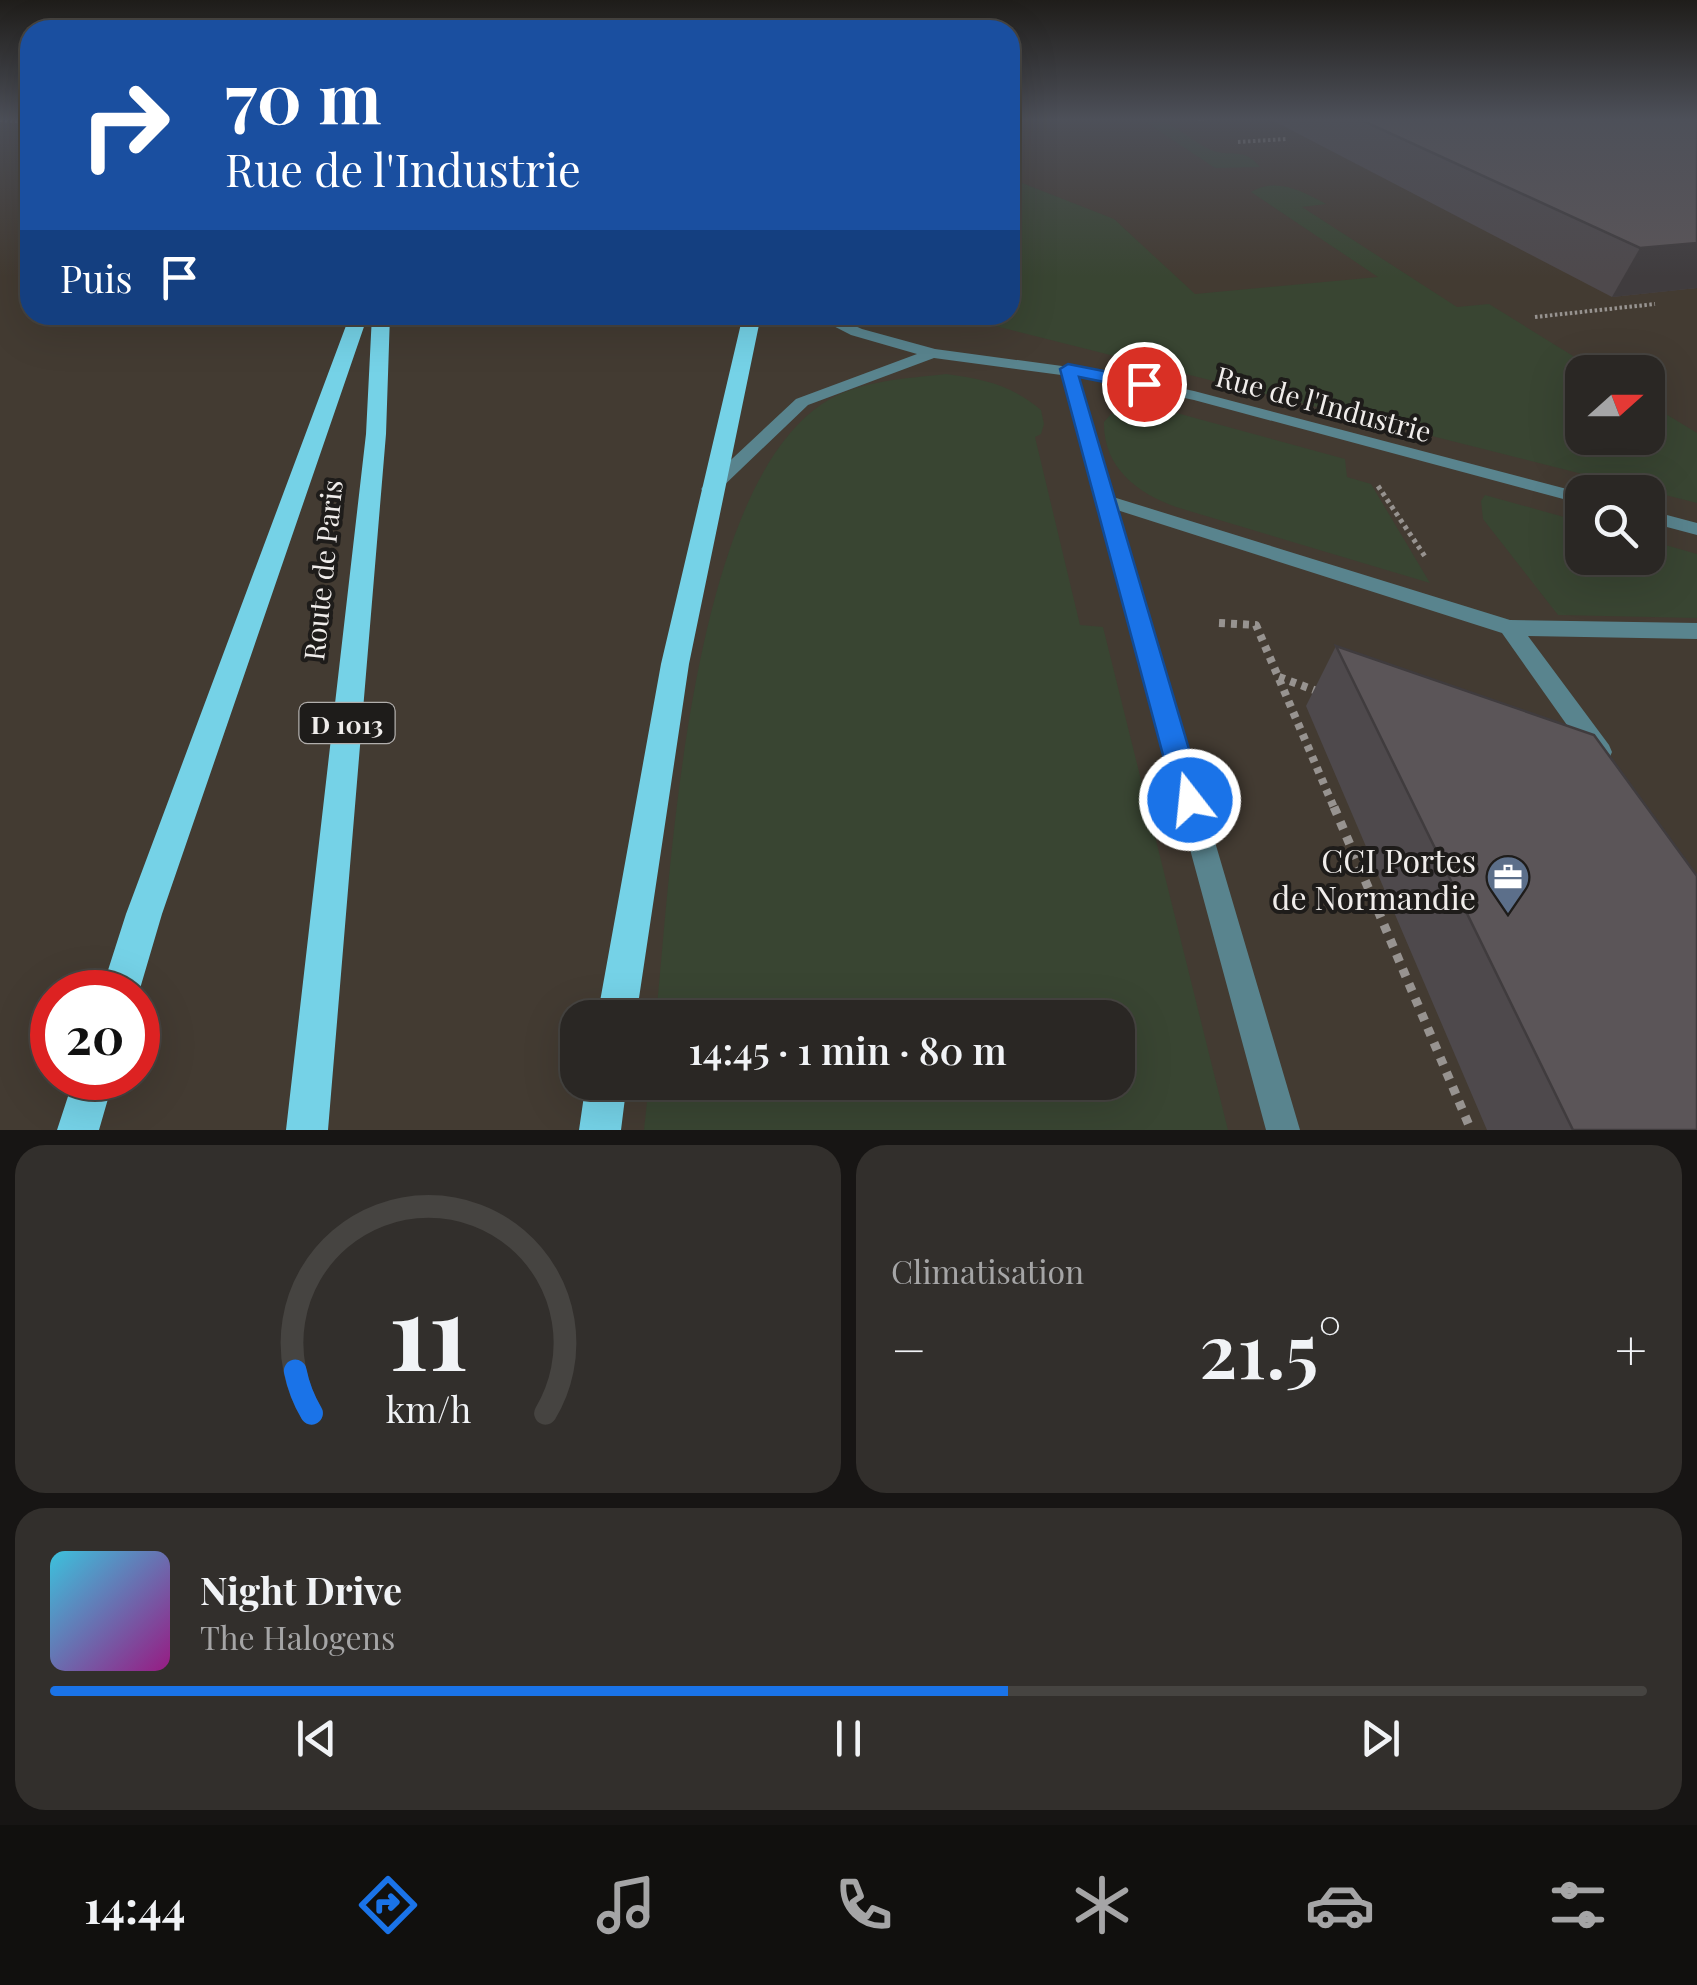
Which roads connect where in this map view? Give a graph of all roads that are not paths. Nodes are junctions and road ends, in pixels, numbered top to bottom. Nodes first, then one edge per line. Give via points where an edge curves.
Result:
1 (354, 325) edge
2 (381, 325) edge
3 (749, 325) edge
4 (842, 325) edge
5 (931, 354) junction
6 (1068, 369) junction
7 (708, 490) junction
8 (1565, 495) edge
9 (1104, 500) junction
10 (1665, 520) edge
11 (1697, 528) edge
12 (1510, 628) junction
13 (1697, 631) edge
14 (1615, 772) edge
15 (127, 970) edge
16 (619, 1000) edge
17 (87, 1100) edge
18 (604, 1100) edge
19 (78, 1130) edge
20 (307, 1130) edge
21 (600, 1130) edge
22 (1283, 1130) edge

1 - 15 main road, Route de Paris
2 - 20 main road, Route de Paris / D 1013
3 - 7 main road
4 - 5 street, Rue de l'Industrie
5 - 6 street, Rue de l'Industrie
5 - 7 street, Rue de l'Industrie via 802,402
6 - 8 street, Rue de l'Industrie
6 - 9 street
7 - 16 main road
9 - 12 street
9 - 22 street
10 - 11 street
12 - 13 street
12 - 14 street
17 - 19 main road
18 - 21 main road

